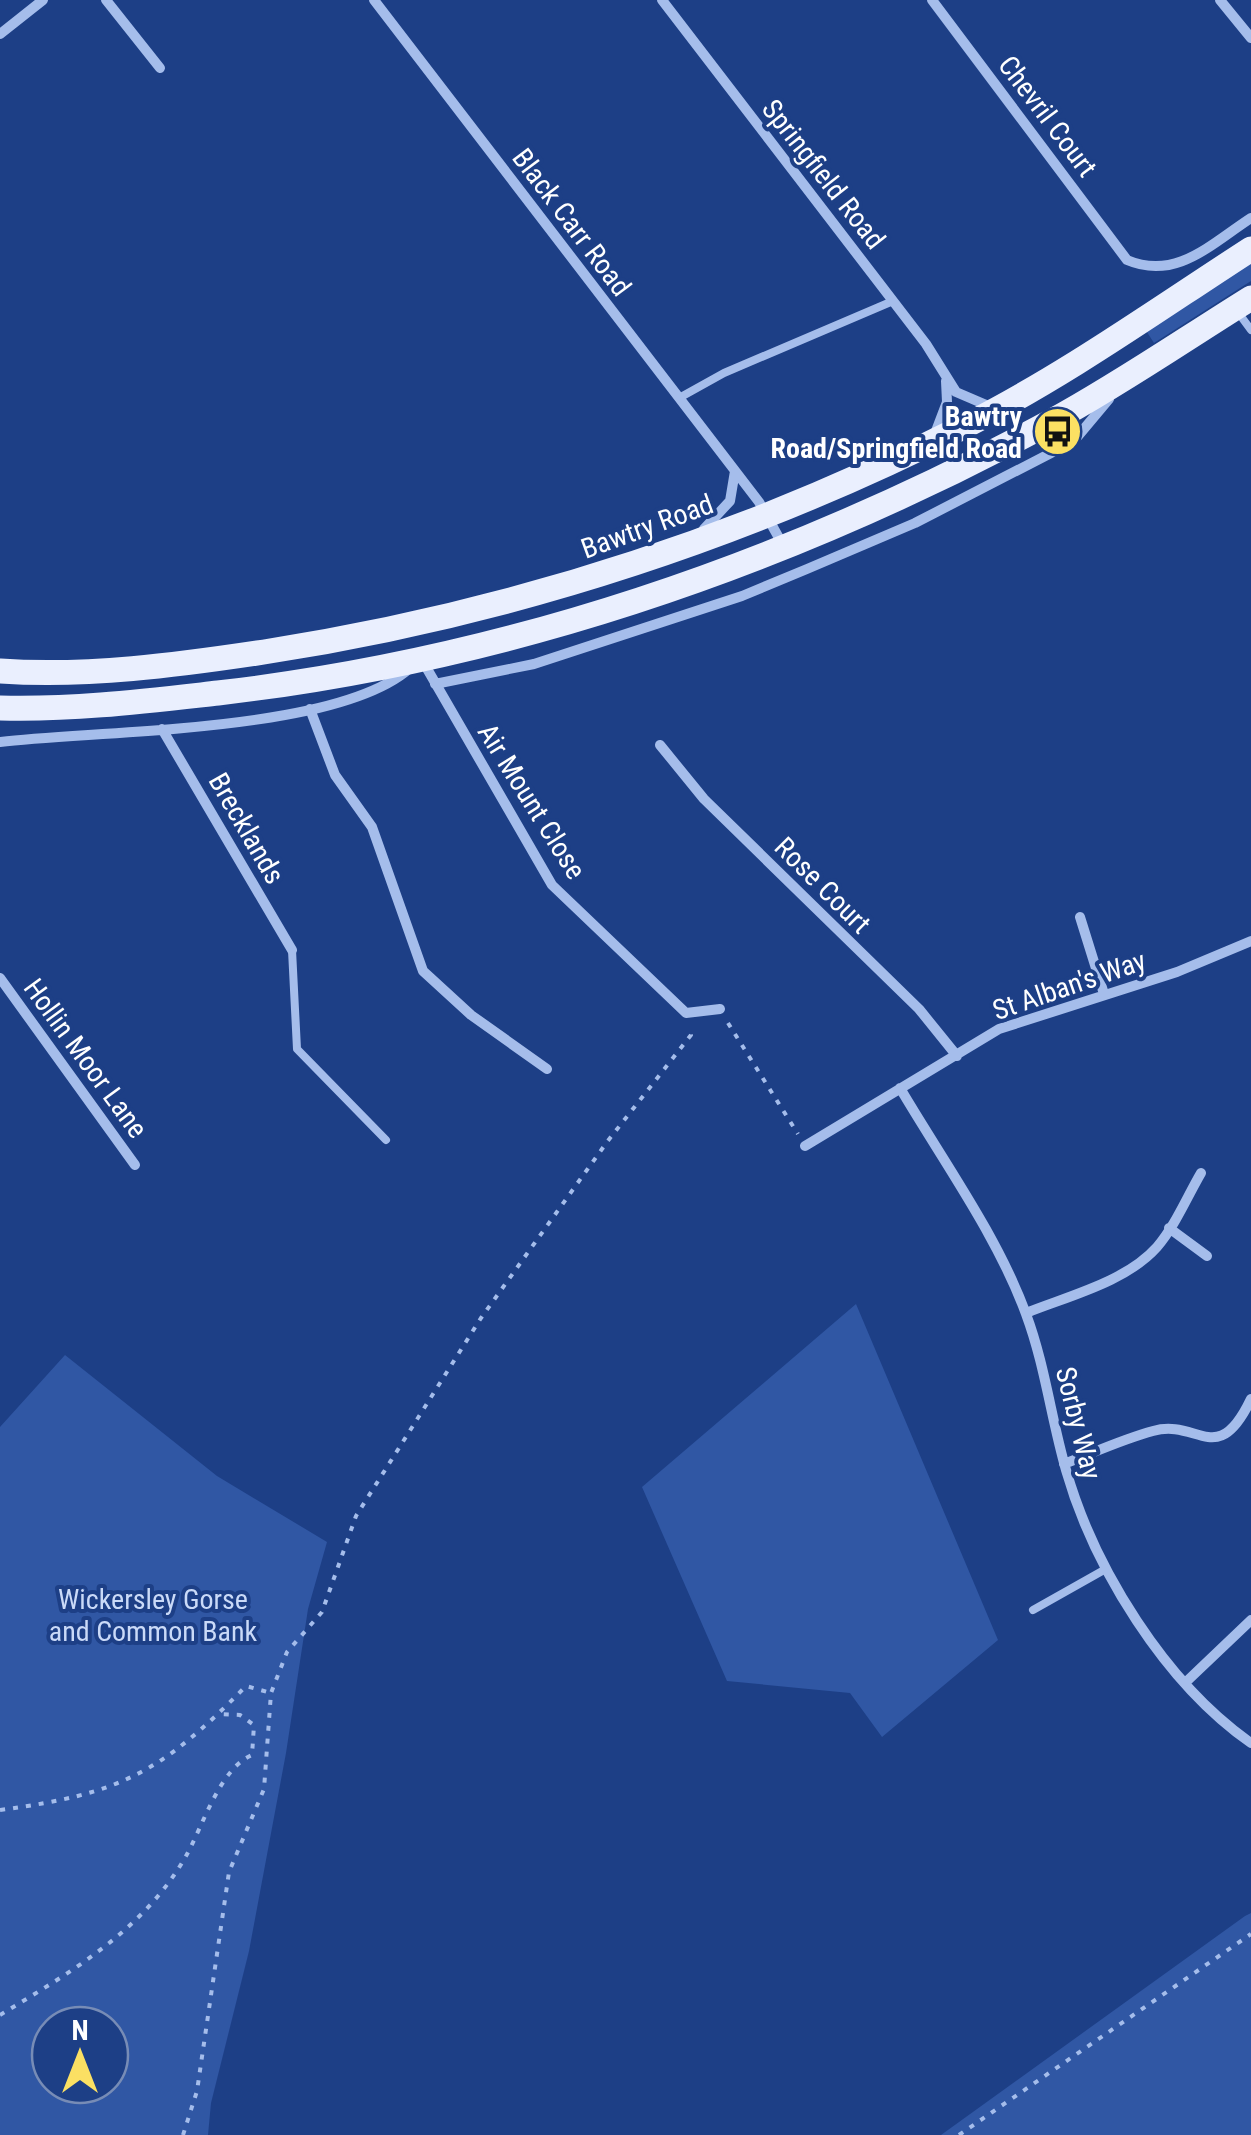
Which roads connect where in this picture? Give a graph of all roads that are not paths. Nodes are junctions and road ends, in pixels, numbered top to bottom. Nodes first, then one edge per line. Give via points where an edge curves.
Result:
1 (44, 0) edge
2 (106, 0) edge
3 (374, 0) edge
4 (662, 0) edge
5 (932, 0) edge
6 (1220, 0) edge
7 (0, 34) edge
8 (1251, 38) edge
9 (160, 68) dead end
10 (1251, 218) edge
11 (1251, 250) edge
12 (894, 301) junction
13 (1243, 303) edge
14 (1251, 330) edge
15 (1128, 374) junction
16 (946, 380) junction
17 (680, 398) junction
18 (1001, 406) junction
19 (926, 445) junction
20 (735, 471) junction
21 (768, 514) junction
22 (696, 540) junction
23 (784, 548) junction
24 (720, 572) junction
25 (422, 658) junction
26 (0, 670) edge
27 (434, 684) junction
28 (0, 708) edge
29 (310, 710) junction
30 (162, 729) junction
31 (0, 742) edge
32 (660, 745) dead end
33 (1080, 916) dead end
34 (1251, 942) edge
35 (292, 950) joint
36 (0, 978) edge
37 (1104, 994) junction
38 (720, 1009) road end
39 (957, 1056) junction
40 (547, 1069) dead end
41 (900, 1088) junction
42 (386, 1140) dead end
43 (806, 1146) road end
44 (135, 1165) dead end
45 (1201, 1173) dead end
46 (1168, 1228) junction
47 (1208, 1256) dead end
48 (1026, 1313) junction
49 (1251, 1400) edge
50 (1064, 1464) junction
51 (1104, 1570) junction
52 (1033, 1610) dead end
53 (1251, 1620) edge
54 (1186, 1682) junction
55 (1251, 1743) edge

1 - 7 street
2 - 9 street
3 - 17 street, Black Carr Road
4 - 12 street, Springfield Road
5 - 10 street, Chevril Court via 1127,260 1160,270 1178,264
6 - 8 street
11 - 18 main road, Bawtry Road
12 - 16 street, Springfield Road
12 - 17 lane
13 - 14 lane
13 - 15 main road
15 - 23 main road via 969,464
15 - 27 street via 1078,436 914,523 656,625 534,664
16 - 18 street, Springfield Road via 965,399
16 - 19 street via 943,421
17 - 20 street, Black Carr Road
18 - 19 main road, Bawtry Road
19 - 21 main road, Bawtry Road
20 - 21 street, Black Carr Road
20 - 22 street via 730,501
21 - 22 main road, Bawtry Road
21 - 23 street, Black Carr Road
22 - 24 main road
22 - 26 main road, Bawtry Road via 552,590 338,640 185,663
23 - 24 main road
24 - 25 main road via 559,624
25 - 27 street, Air Mount Close
25 - 28 main road via 251,689 121,704
25 - 29 street via 376,690
27 - 38 street, Air Mount Close via 552,885 686,1013
29 - 30 street
29 - 40 street via 335,774 372,827 423,971 471,1016
30 - 31 street
30 - 35 street, Brecklands
32 - 39 street, Rose Court via 704,799 920,1009
33 - 37 street
34 - 37 street, St Alban's Way
35 - 42 lane via 297,1049
36 - 44 street, Hollin Moor Lane
37 - 39 street, St Alban's Way via 998,1030
39 - 41 street, St Alban's Way
41 - 43 street, St Alban's Way
41 - 48 street, Sorby Way
45 - 46 street
46 - 47 street
46 - 48 street via 1158,1246 1120,1274
48 - 50 street, Sorby Way
49 - 50 street via 1242,1419 1219,1436 1157,1430
50 - 51 street, Sorby Way
51 - 52 lane
51 - 54 street, Sorby Way
53 - 54 street
54 - 55 street, Sorby Way

